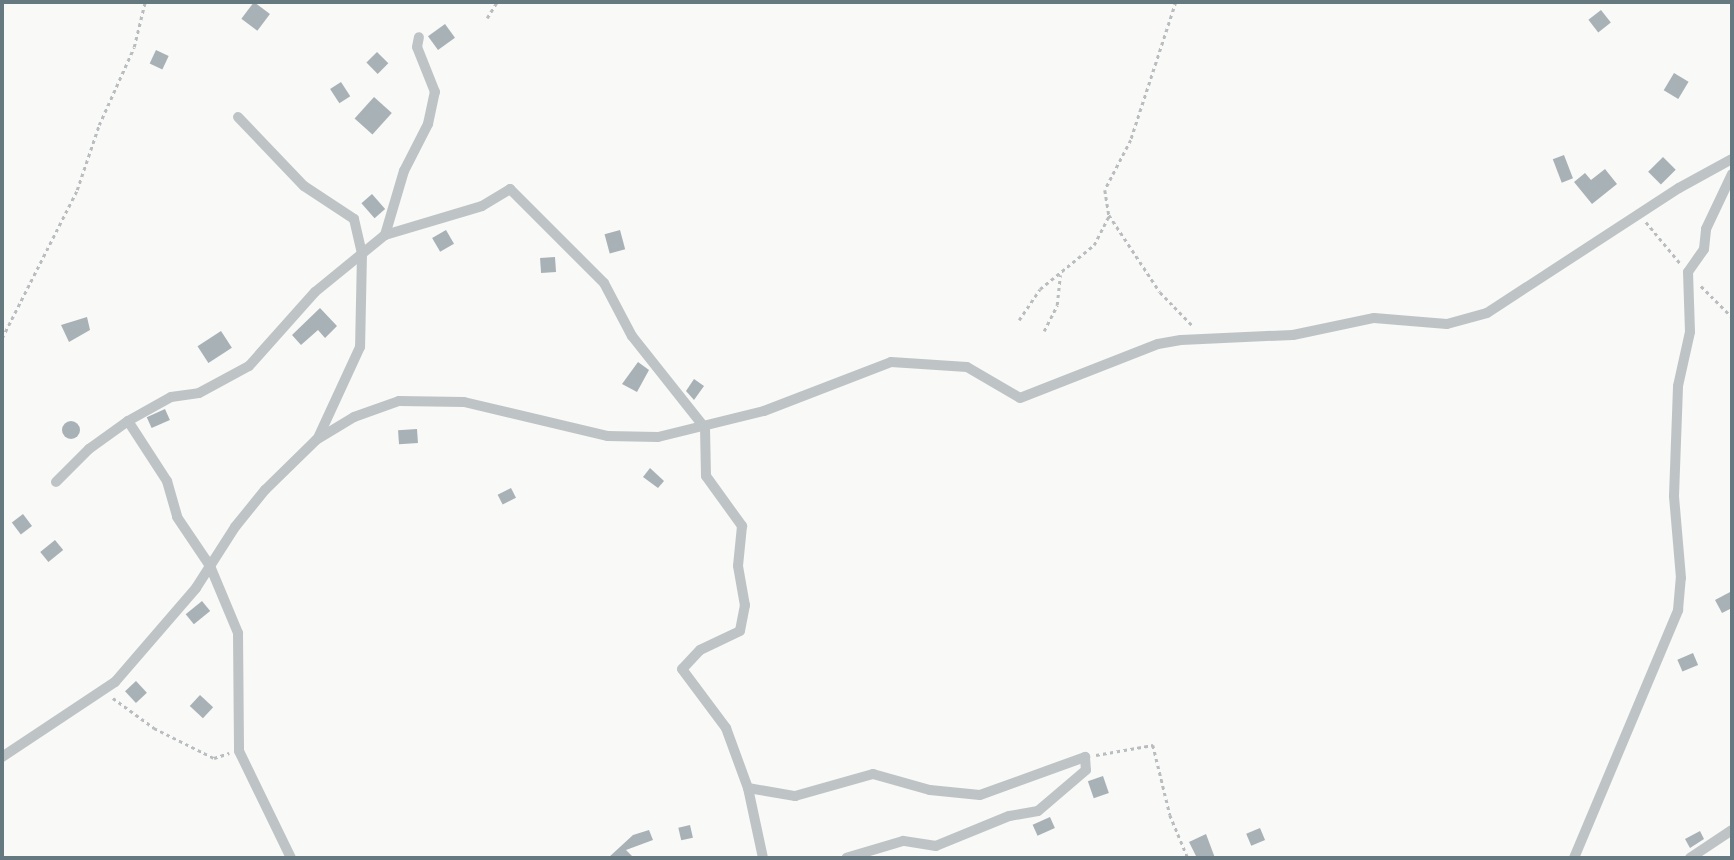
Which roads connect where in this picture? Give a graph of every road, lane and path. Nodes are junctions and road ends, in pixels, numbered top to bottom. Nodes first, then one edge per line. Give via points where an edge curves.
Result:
1 (145, 2) edge
2 (497, 2) edge
3 (1176, 2) edge
4 (487, 18) dead end
5 (419, 37) dead end
6 (238, 117) dead end
7 (1732, 159) edge
8 (1732, 174) edge
9 (1110, 215) junction
10 (385, 235) junction
11 (362, 254) junction
12 (1060, 275) junction
13 (1019, 320) dead end
14 (1044, 331) dead end
15 (2, 338) edge
16 (1206, 339) junction
17 (128, 421) junction
18 (705, 428) junction
19 (316, 440) junction
20 (56, 482) dead end
21 (210, 566) junction
22 (102, 690) junction
23 (239, 751) junction
24 (2, 757) edge
25 (1086, 757) junction
26 (748, 788) junction
27 (1732, 830) edge
28 (291, 858) edge
29 (763, 858) edge
30 (845, 858) edge
31 (1188, 858) edge
32 (1574, 858) edge
33 (1690, 858) edge

1 - 15 path via 134,47 99,125 78,190
2 - 4 path
3 - 9 path via 1131,140 1105,190
5 - 10 street via 417,47 435,92 428,124 404,171
6 - 11 street via 304,186 354,219
7 - 16 street via 1679,188 1487,313 1447,324 1374,318 1293,335
8 - 32 street via 1706,229 1704,249 1688,272 1690,332 1678,386 1674,496 1681,578 1678,610
9 - 12 path via 1094,245
9 - 16 path via 1160,292
10 - 11 street
10 - 18 street via 482,206 510,189 604,283 632,336
11 - 17 street via 315,292 249,366 199,393 171,397
11 - 19 street via 360,347
12 - 13 path via 1040,289
12 - 14 path via 1057,305
16 - 18 street via 1158,344 1020,398 967,367 891,362 764,411
17 - 20 street via 89,449
17 - 21 street via 167,481 177,517
18 - 19 street via 657,437 608,436 464,402 398,401 354,417
18 - 26 street via 706,476 742,526 738,566 746,605 740,631 701,650 682,669 718,712
19 - 21 street via 265,491
21 - 22 street via 140,654
21 - 23 street via 238,633
22 - 23 path via 154,728 214,758
22 - 24 street
23 - 28 street
25 - 26 street via 980,795 921,789 873,774 796,796
25 - 30 street via 1086,770 1038,811 1009,816 936,846 903,841
25 - 31 path via 1153,745 1170,816
26 - 29 street
27 - 33 street

